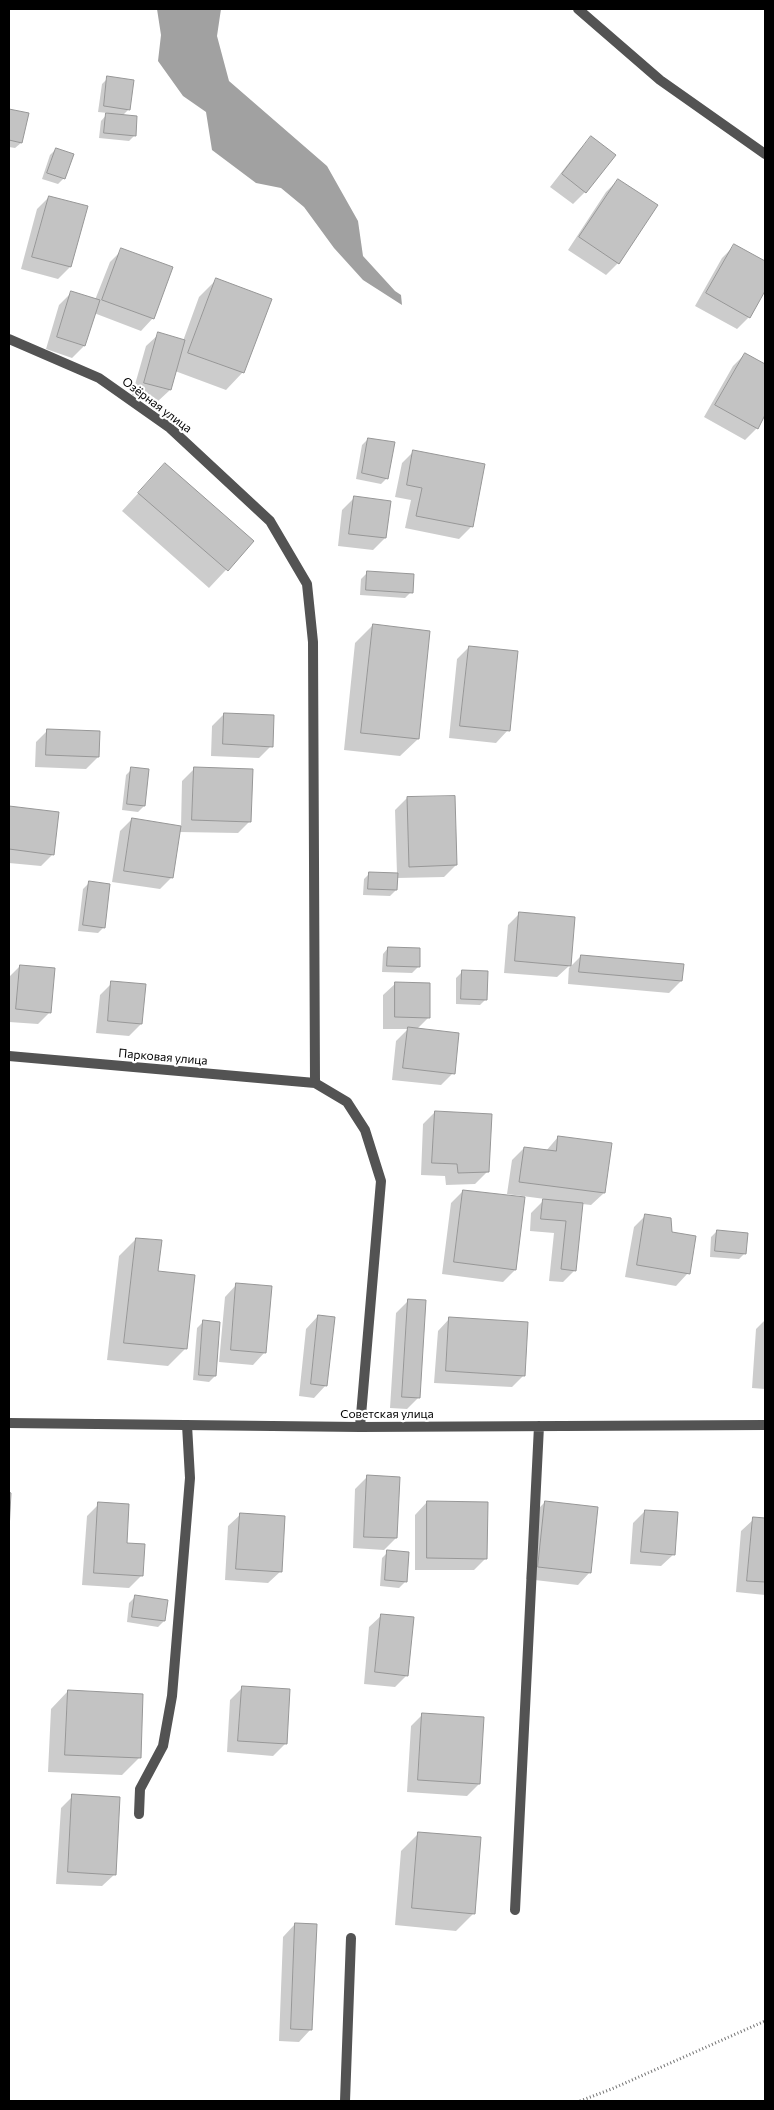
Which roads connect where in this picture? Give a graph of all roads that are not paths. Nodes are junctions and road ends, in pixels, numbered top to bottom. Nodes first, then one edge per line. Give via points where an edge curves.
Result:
1 (578, 9) edge
2 (765, 154) edge
3 (9, 339) edge
4 (9, 1056) edge
5 (315, 1083) junction
6 (9, 1423) edge
7 (187, 1425) junction
8 (765, 1425) edge
9 (539, 1426) junction
10 (360, 1427) junction
11 (139, 1814) dead end
12 (516, 1910) dead end
13 (351, 1938) dead end
14 (345, 2101) edge

1 - 2 street via 660,80
3 - 5 street, Озёрная улица via 99,378 170,428 270,521 307,584 313,642
4 - 5 street, Парковая улица
5 - 10 street via 347,1102 352,1109 365,1130 381,1181
6 - 7 street, Советская улица
7 - 10 street, Советская улица
7 - 11 street via 190,1478 172,1696 163,1746 140,1789
8 - 9 street, Советская улица
9 - 10 street, Советская улица
9 - 12 street
13 - 14 street

